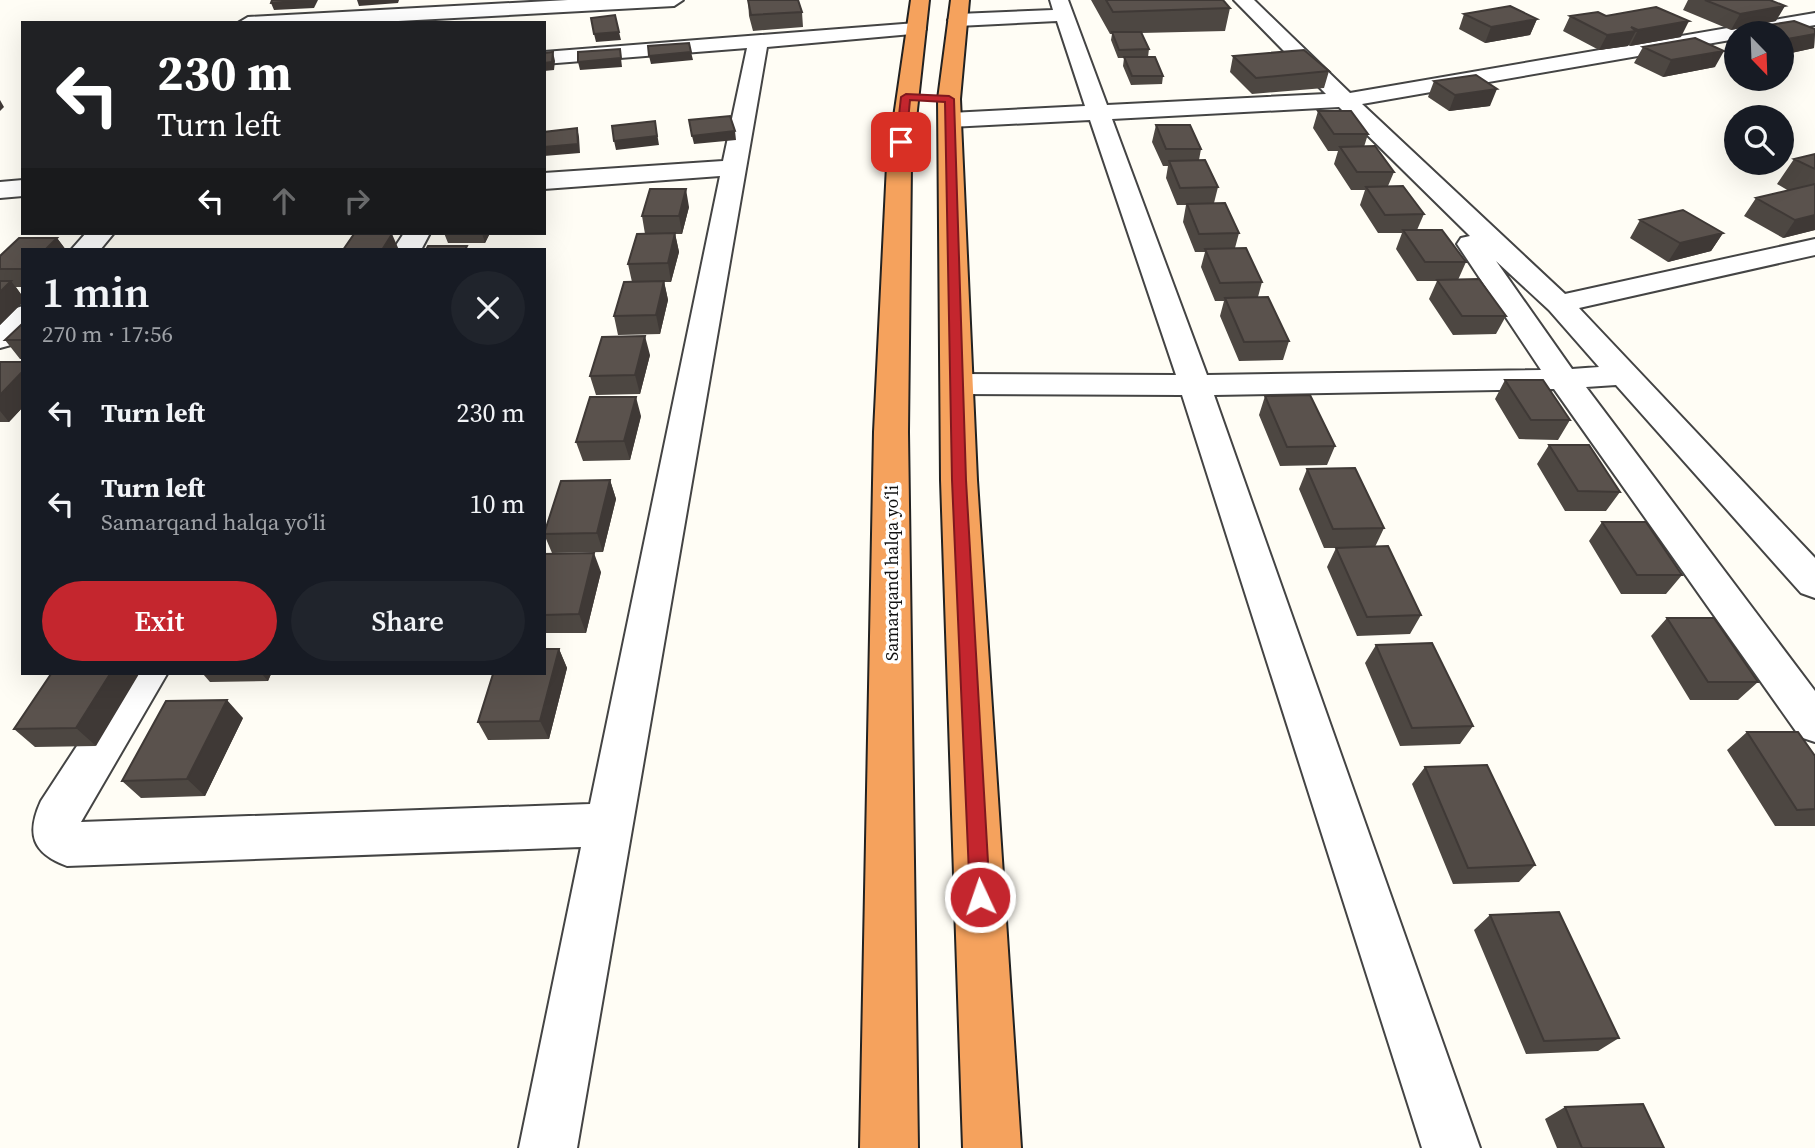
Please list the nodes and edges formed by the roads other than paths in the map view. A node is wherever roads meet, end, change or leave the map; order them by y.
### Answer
1 (674, 0) edge
2 (1243, 0) edge
3 (1062, 8) edge
4 (959, 10) edge
5 (918, 15) edge
6 (1815, 19) edge
7 (285, 21) edge
8 (758, 42) junction
9 (546, 58) edge
10 (906, 97) junction
11 (1346, 100) junction
12 (950, 109) junction
13 (1101, 110) junction
14 (734, 168) junction
15 (546, 181) edge
16 (1433, 187) junction
17 (21, 188) edge
18 (0, 190) edge
19 (99, 235) edge
20 (1815, 247) edge
21 (87, 248) edge
22 (1559, 304) junction
23 (21, 317) edge
24 (0, 339) edge
25 (1624, 375) junction
26 (1563, 379) junction
27 (957, 384) junction
28 (1195, 385) junction
29 (1815, 583) edge
30 (145, 675) edge
31 (1815, 724) edge
32 (609, 825) junction
33 (548, 1148) edge
34 (889, 1148) edge
35 (992, 1148) edge
36 (1451, 1148) edge

1 - 7 street
2 - 11 street
3 - 4 street
3 - 13 street
4 - 12 highway
5 - 8 street
5 - 10 highway, Samarqand halqa yoʻli
6 - 11 street
8 - 9 street
8 - 14 street
10 - 12 highway
10 - 34 highway, Samarqand halqa yoʻli
11 - 13 street
11 - 16 street
12 - 13 street
12 - 27 highway
13 - 28 street
14 - 15 street
14 - 32 street
16 - 22 street
16 - 26 street
17 - 18 street
19 - 21 street
20 - 22 street
22 - 25 street
23 - 24 street
25 - 26 street
25 - 29 street
26 - 28 street
26 - 31 street
27 - 28 street
27 - 35 highway
28 - 36 street
30 - 32 street
32 - 33 street

